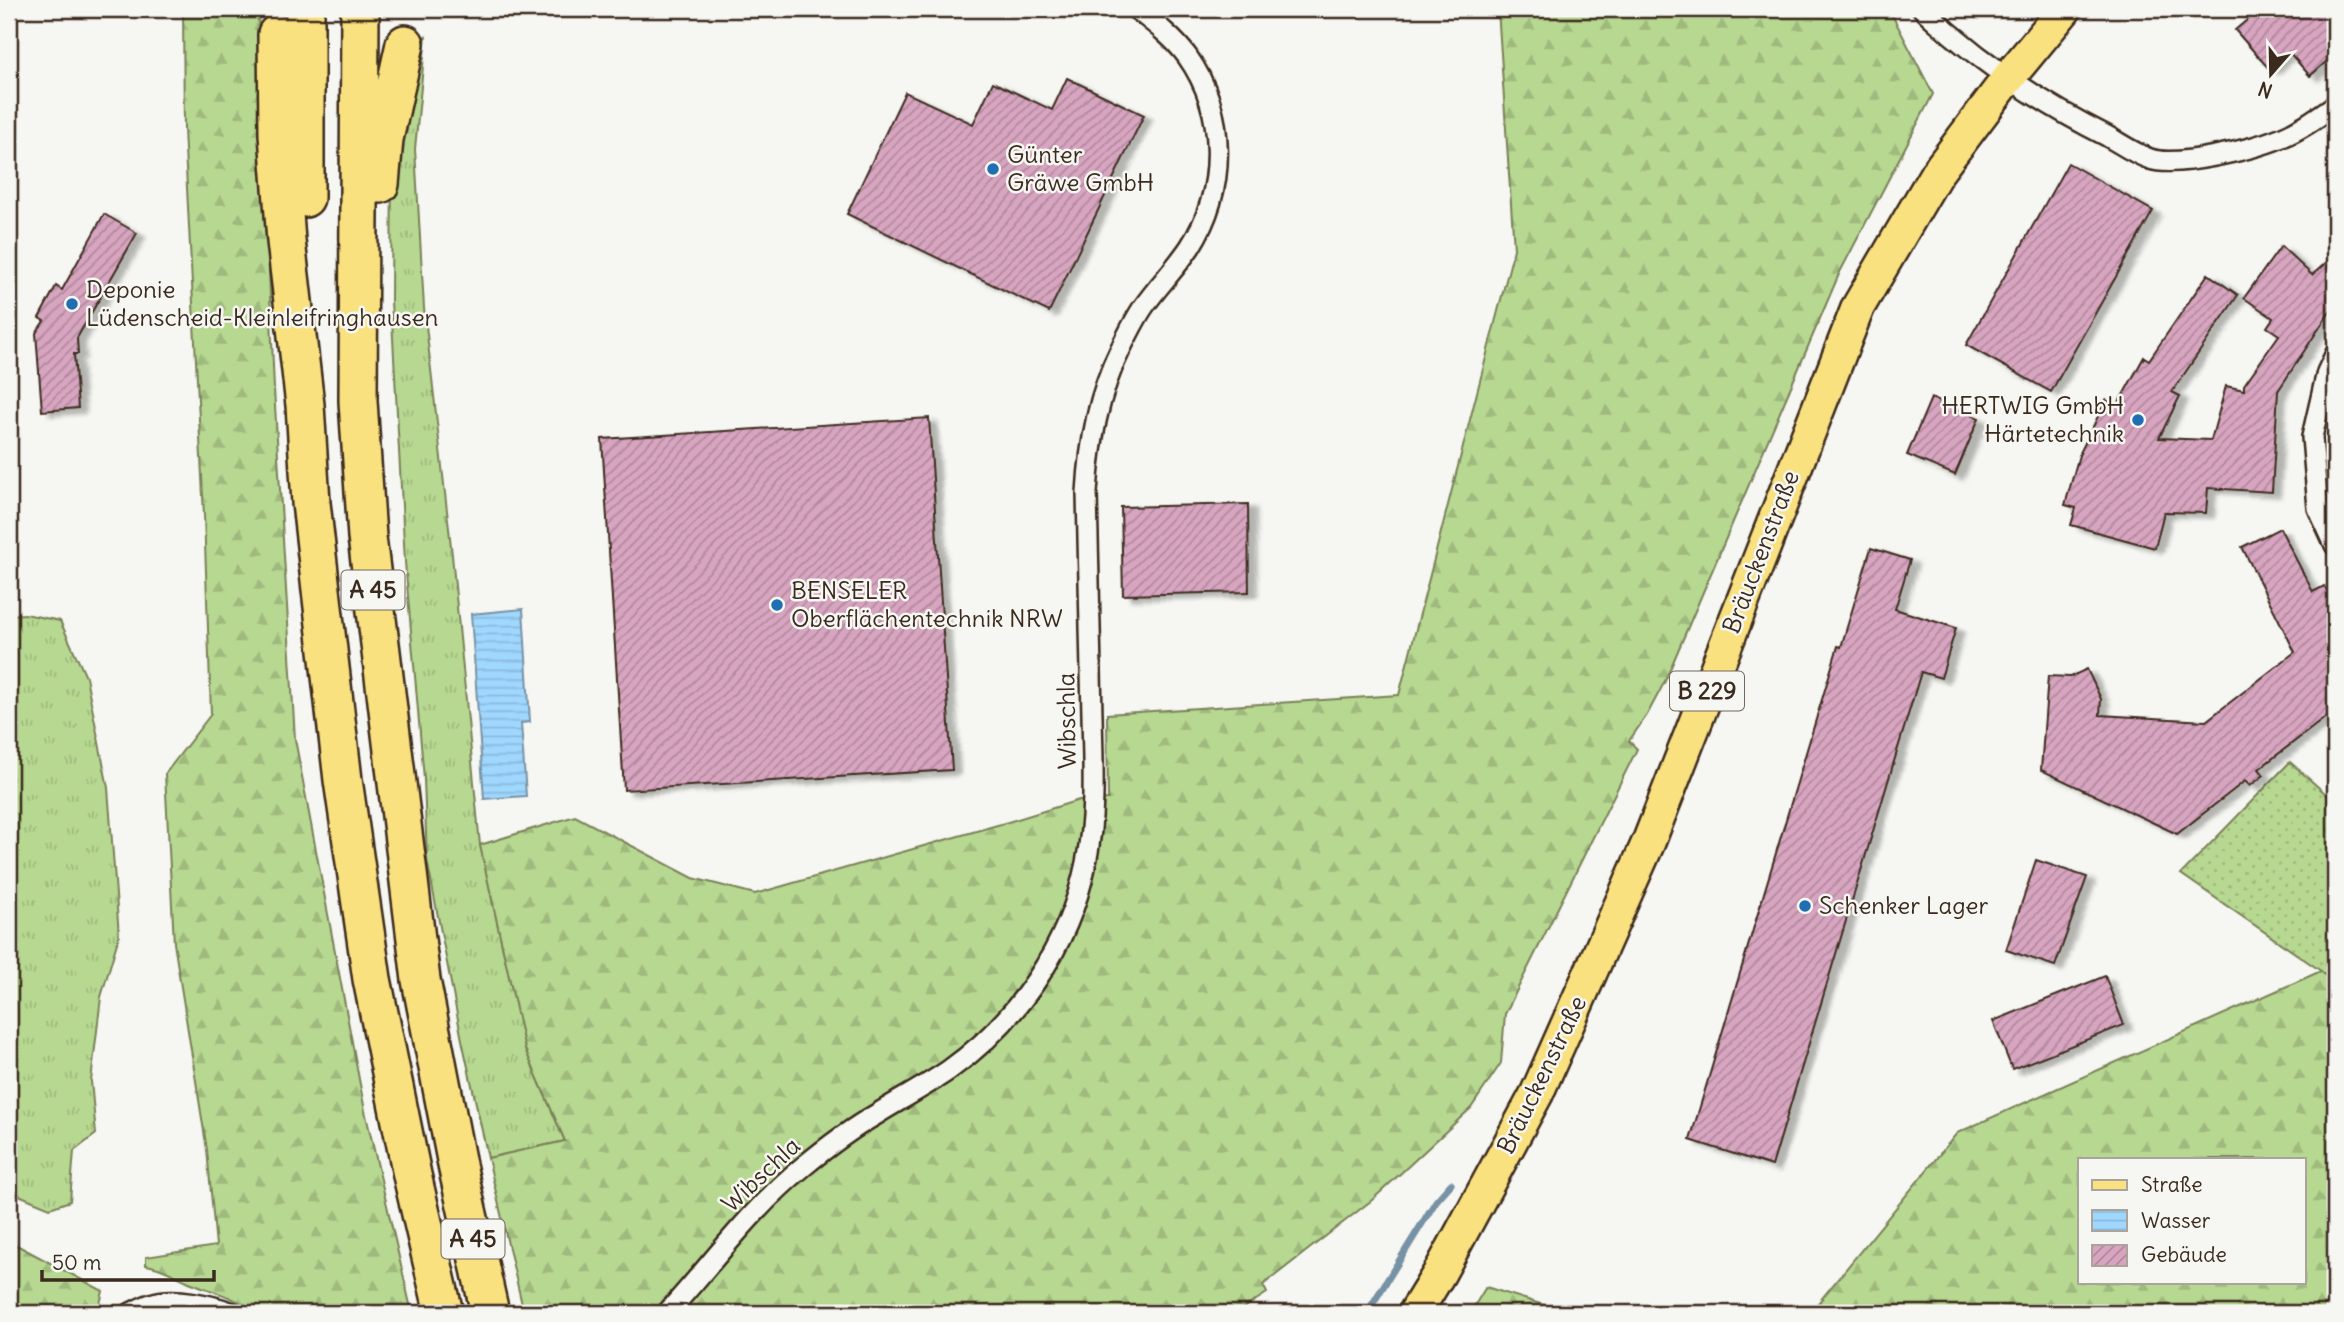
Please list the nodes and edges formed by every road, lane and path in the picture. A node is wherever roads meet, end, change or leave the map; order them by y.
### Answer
1 (305, 9) edge
2 (360, 9) edge
3 (1136, 9) edge
4 (1923, 9) edge
5 (2064, 9) edge
6 (277, 34) dead end
7 (405, 44) dead end
8 (2009, 77) junction
9 (2335, 105) edge
10 (2335, 355) edge
11 (358, 401) junction
12 (305, 405) junction
13 (2335, 545) edge
14 (131, 1313) edge
15 (233, 1313) edge
16 (444, 1313) edge
17 (490, 1313) edge
18 (667, 1313) edge
19 (1415, 1313) edge

1 - 12 highway, A 45
2 - 11 highway, A 45
3 - 18 street, Wibschla
4 - 8 street
5 - 8 main road, Bräuckenstraße / B 229
6 - 12 highway
7 - 11 highway
8 - 9 street
8 - 19 main road, Bräuckenstraße / B 229
10 - 13 street
11 - 17 highway, A 45
12 - 16 highway, A 45
14 - 15 street

